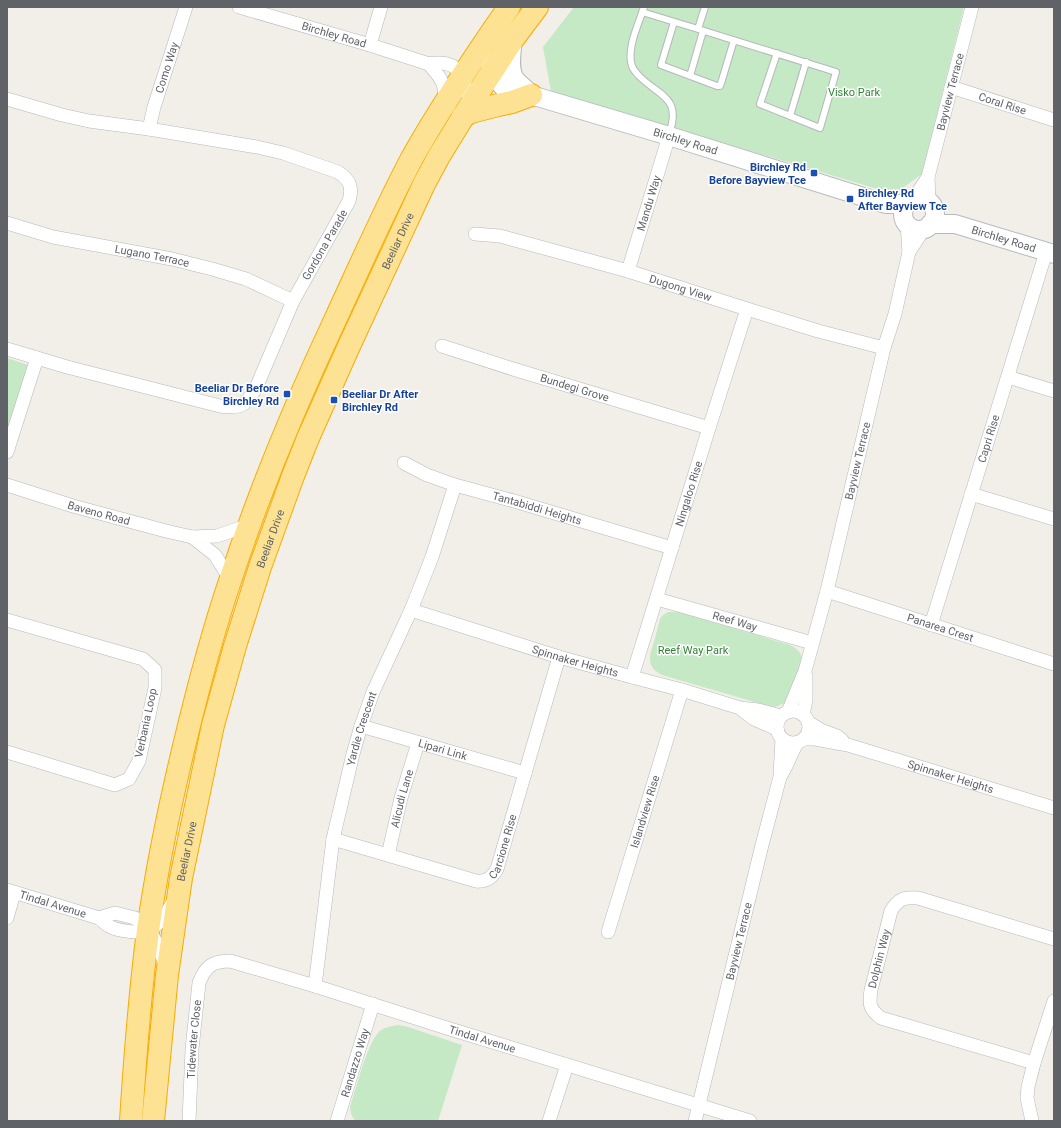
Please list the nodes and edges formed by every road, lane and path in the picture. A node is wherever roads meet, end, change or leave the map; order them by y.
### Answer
1 (186, 7) edge
2 (239, 7) edge
3 (381, 7) edge
4 (509, 7) edge
5 (537, 7) edge
6 (705, 7) edge
7 (972, 7) edge
8 (643, 10) edge
9 (674, 22) junction
10 (494, 28) junction
11 (701, 30) junction
12 (513, 39) junction
13 (734, 40) junction
14 (370, 45) junction
15 (777, 54) junction
16 (806, 62) junction
17 (429, 64) junction
18 (491, 73) junction
19 (690, 76) junction
20 (462, 77) junction
21 (951, 87) junction
22 (531, 94) junction
23 (7, 99) edge
24 (445, 102) junction
25 (467, 110) junction
26 (790, 116) junction
27 (1054, 120) edge
28 (149, 129) junction
29 (669, 136) junction
30 (439, 156) junction
31 (918, 213) junction
32 (7, 223) edge
33 (475, 234) dead end
34 (368, 250) junction
35 (1050, 253) edge
36 (628, 271) junction
37 (293, 301) junction
38 (747, 309) junction
39 (442, 346) dead end
40 (884, 348) junction
41 (7, 349) edge
42 (37, 358) junction
43 (1008, 377) junction
44 (1054, 391) edge
45 (709, 428) junction
46 (7, 452) edge
47 (404, 464) dead end
48 (7, 485) edge
49 (455, 486) junction
50 (971, 494) junction
51 (1054, 519) edge
52 (249, 525) junction
53 (192, 537) junction
54 (672, 548) junction
55 (230, 579) junction
56 (827, 591) junction
57 (657, 599) junction
58 (411, 610) junction
59 (7, 620) edge
60 (931, 625) junction
61 (812, 643) junction
62 (560, 657) junction
63 (1054, 664) edge
64 (805, 671) junction
65 (632, 678) junction
66 (682, 690) junction
67 (740, 708) junction
68 (784, 714) junction
69 (806, 718) junction
70 (361, 726) junction
71 (779, 734) junction
72 (801, 741) junction
73 (418, 742) junction
74 (848, 745) junction
75 (7, 752) edge
76 (525, 773) junction
77 (780, 778) junction
78 (1054, 808) edge
79 (333, 839) junction
80 (388, 855) junction
81 (11, 892) edge
82 (179, 894) junction
83 (7, 918) edge
84 (148, 930) junction
85 (608, 932) dead end
86 (1054, 939) edge
87 (214, 963) joint
88 (167, 975) junction
89 (315, 986) junction
90 (1054, 1001) edge
91 (373, 1004) junction
92 (1034, 1063) junction
93 (567, 1065) junction
94 (699, 1106) junction
95 (131, 1121) edge
96 (153, 1121) edge
97 (189, 1121) edge
98 (337, 1121) edge
99 (549, 1121) edge
100 (695, 1121) edge
101 (750, 1121) edge
102 (1032, 1121) edge

1 - 28 street, Como Way
2 - 14 street, Birchley Road
3 - 14 street
4 - 10 highway
5 - 12 highway, Beeliar Drive
6 - 11 lane
7 - 21 street, Bayview Terrace
8 - 9 lane
8 - 29 lane
9 - 11 lane
9 - 19 lane
10 - 18 street
10 - 20 highway
11 - 13 lane
11 - 19 lane
12 - 18 highway, Beeliar Drive
12 - 22 street, Birchley Road
13 - 15 lane
13 - 19 lane
14 - 17 street, Birchley Road
15 - 16 lane
15 - 26 lane
16 - 26 lane
16 - 26 lane
17 - 20 street, Birchley Road
17 - 24 street
18 - 22 street, Birchley Road
18 - 25 highway, Beeliar Drive
20 - 24 highway
20 - 25 street, Birchley Road
21 - 27 street, Coral Rise
21 - 31 street, Bayview Terrace
22 - 25 highway
22 - 29 street, Birchley Road
23 - 28 street, Gordona Parade
24 - 34 highway
25 - 30 highway, Beeliar Drive
28 - 37 street, Gordona Parade
29 - 31 street, Birchley Road
29 - 36 street, Mandu Way
30 - 34 highway
30 - 82 highway, Beeliar Drive
31 - 35 street, Birchley Road
31 - 40 street, Bayview Terrace
32 - 37 street, Lugano Terrace
33 - 36 street, Dugong View
34 - 52 highway
35 - 43 street, Capri Rise
36 - 38 street, Dugong View
37 - 42 street, Gordona Parade
38 - 40 street, Dugong View
38 - 45 street, Ningaloo Rise
39 - 45 street, Bundegi Grove
40 - 56 street, Bayview Terrace
41 - 42 street, Gordona Parade
42 - 46 street
43 - 44 street
43 - 50 street, Capri Rise
45 - 54 street, Ningaloo Rise
47 - 49 street, Tantabiddi Heights
48 - 53 street, Baveno Road
49 - 54 street, Tantabiddi Heights
49 - 58 street, Yardie Crescent
50 - 51 street
50 - 60 street, Capri Rise
52 - 53 street, Baveno Road
52 - 55 highway
53 - 55 street, Baveno Road
54 - 57 street, Ningaloo Rise
55 - 84 highway
56 - 60 street, Panarea Crest
56 - 61 street, Bayview Terrace
57 - 61 street, Reef Way
57 - 65 street, Ningaloo Rise
58 - 62 street, Spinnaker Heights
58 - 70 street, Yardie Crescent
59 - 75 street, Verbania Loop
60 - 63 street, Panarea Crest
61 - 64 street, Bayview Terrace
62 - 65 street, Spinnaker Heights
62 - 76 street, Carcione Rise
64 - 68 street, Bayview Terrace
64 - 69 street, Bayview Terrace
65 - 66 street, Spinnaker Heights
66 - 67 street, Spinnaker Heights
66 - 85 street, Islandview Rise
67 - 68 street, Spinnaker Heights
67 - 71 street, Spinnaker Heights
68 - 69 street
68 - 71 street
69 - 72 street
69 - 74 street, Spinnaker Heights
70 - 73 street, Lipari Link
70 - 79 street, Yardie Crescent
71 - 72 street
71 - 77 street, Bayview Terrace
72 - 74 street, Spinnaker Heights
72 - 77 street, Bayview Terrace
73 - 76 street, Lipari Link
73 - 80 street, Alicudi Lane
74 - 78 street, Spinnaker Heights
76 - 80 street, Carcione Rise
77 - 94 street, Bayview Terrace
79 - 80 street, Carcione Rise
79 - 89 street, Yardie Crescent
81 - 83 street
81 - 84 street, Tindal Avenue
82 - 84 street
82 - 88 highway, Beeliar Drive
84 - 88 street
84 - 95 highway
86 - 92 street, Dolphin Way
87 - 89 street, Tindal Avenue
87 - 97 street, Tidewater Close
88 - 96 highway, Beeliar Drive
89 - 91 street, Tindal Avenue
90 - 92 street
91 - 93 street, Tindal Avenue
91 - 98 street, Randazzo Way
92 - 102 street
93 - 94 street, Tindal Avenue
93 - 99 street
94 - 100 street, Bayview Terrace
94 - 101 street, Tindal Avenue

